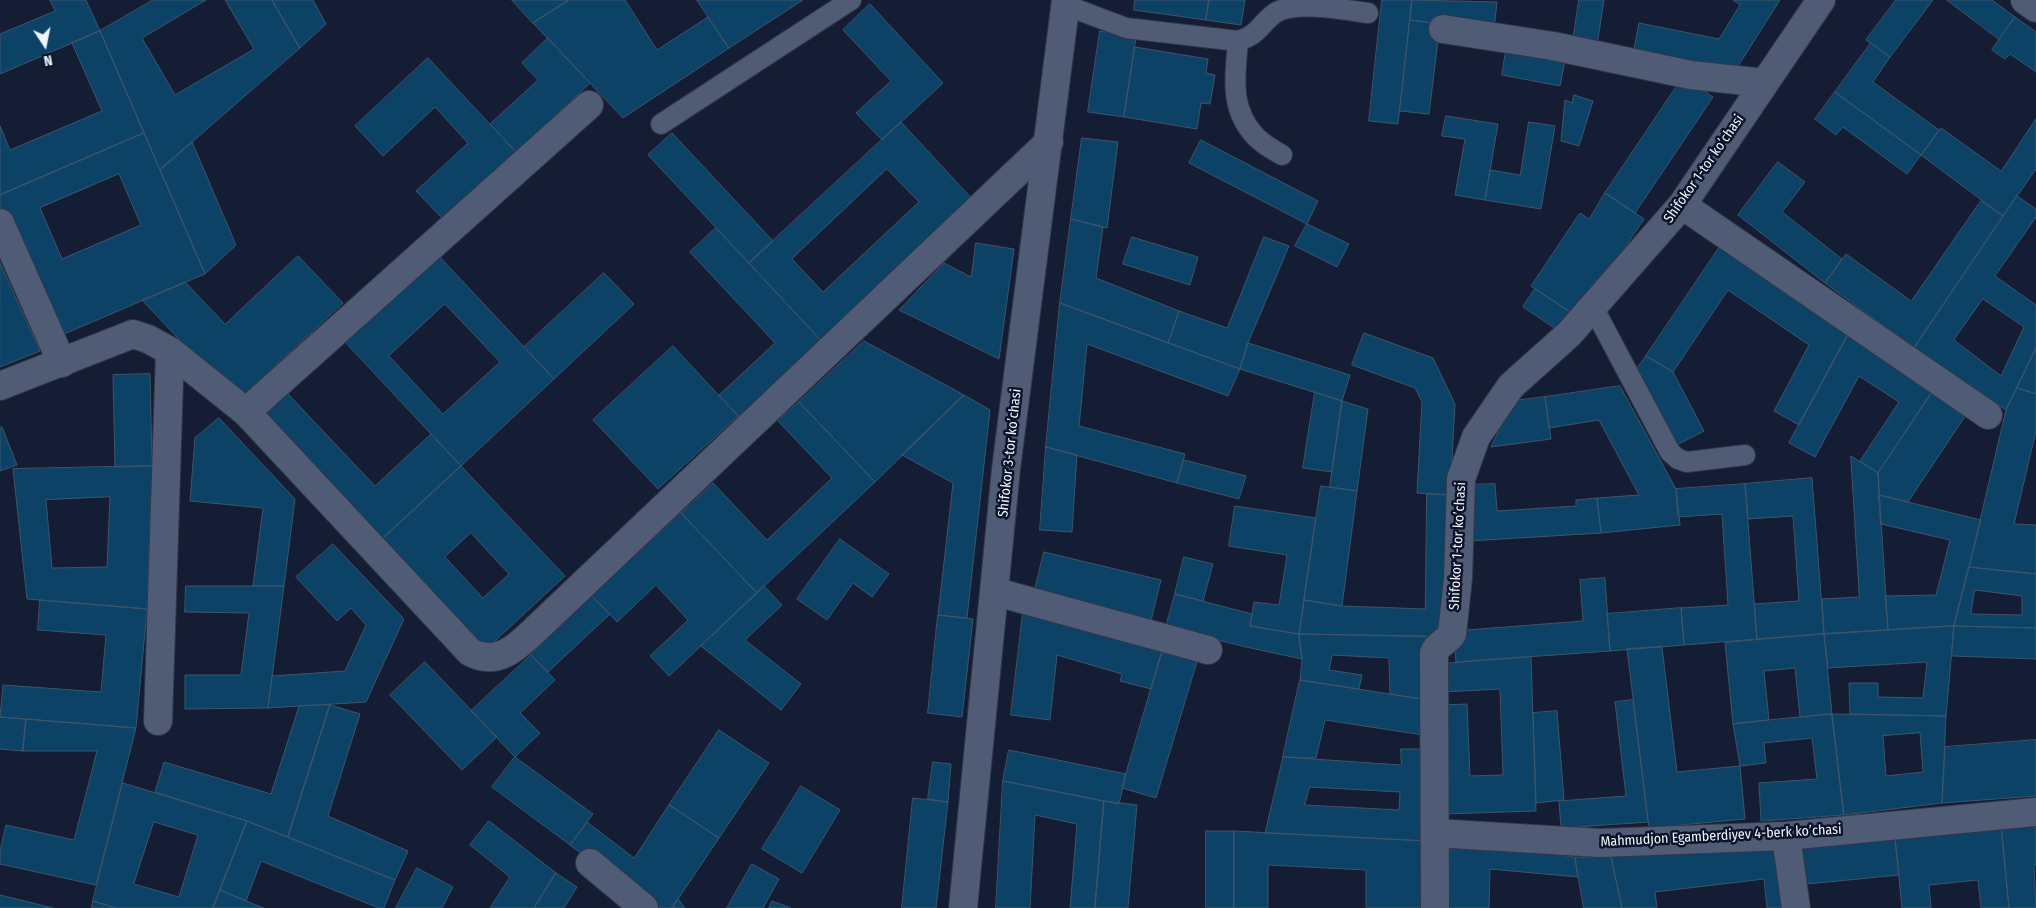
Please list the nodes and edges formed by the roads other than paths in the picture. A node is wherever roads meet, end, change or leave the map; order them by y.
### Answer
1 (851, 0) edge
2 (1821, 0) edge
3 (2026, 0) edge
4 (1066, 3) edge
5 (2036, 8) edge
6 (1368, 13) dead end
7 (1443, 28) dead end
8 (1238, 41) junction
9 (1764, 83) junction
10 (589, 104) dead end
11 (661, 124) dead end
12 (1049, 142) junction
13 (1282, 156) dead end
14 (1682, 205) junction
15 (0, 223) edge
16 (1593, 306) junction
17 (170, 351) junction
18 (62, 363) junction
19 (0, 386) edge
20 (246, 412) junction
21 (1988, 414) dead end
22 (1745, 454) dead end
23 (996, 592) junction
24 (1208, 650) dead end
25 (158, 721) dead end
26 (2036, 812) edge
27 (1435, 833) junction
28 (1786, 836) junction
29 (590, 863) dead end
30 (644, 908) edge
31 (963, 908) edge
32 (1435, 908) edge
33 (1796, 908) edge

1 - 11 lane
2 - 9 street, Shifokor 1-tor koʼchasi
3 - 5 street
4 - 8 lane
4 - 12 street, Shifokor 3-tor koʼchasi
6 - 8 lane
7 - 9 street
8 - 13 lane
9 - 14 street, Shifokor 1-tor koʼchasi
10 - 20 street
12 - 20 street
12 - 23 street, Shifokor 3-tor koʼchasi
14 - 16 street, Shifokor 1-tor koʼchasi
14 - 21 street
15 - 18 street
16 - 22 lane
16 - 27 street, Shifokor 1-tor koʼchasi
17 - 18 street
17 - 20 street
17 - 25 street
18 - 19 street
23 - 24 street
23 - 31 street, Shifokor 3-tor koʼchasi
26 - 28 street, Mahmudjon Egamberdiyev 4-berk koʼchasi
27 - 28 street, Mahmudjon Egamberdiyev 4-berk koʼchasi
27 - 32 street, Shifokor 1-tor koʼchasi
28 - 33 street
29 - 30 street

